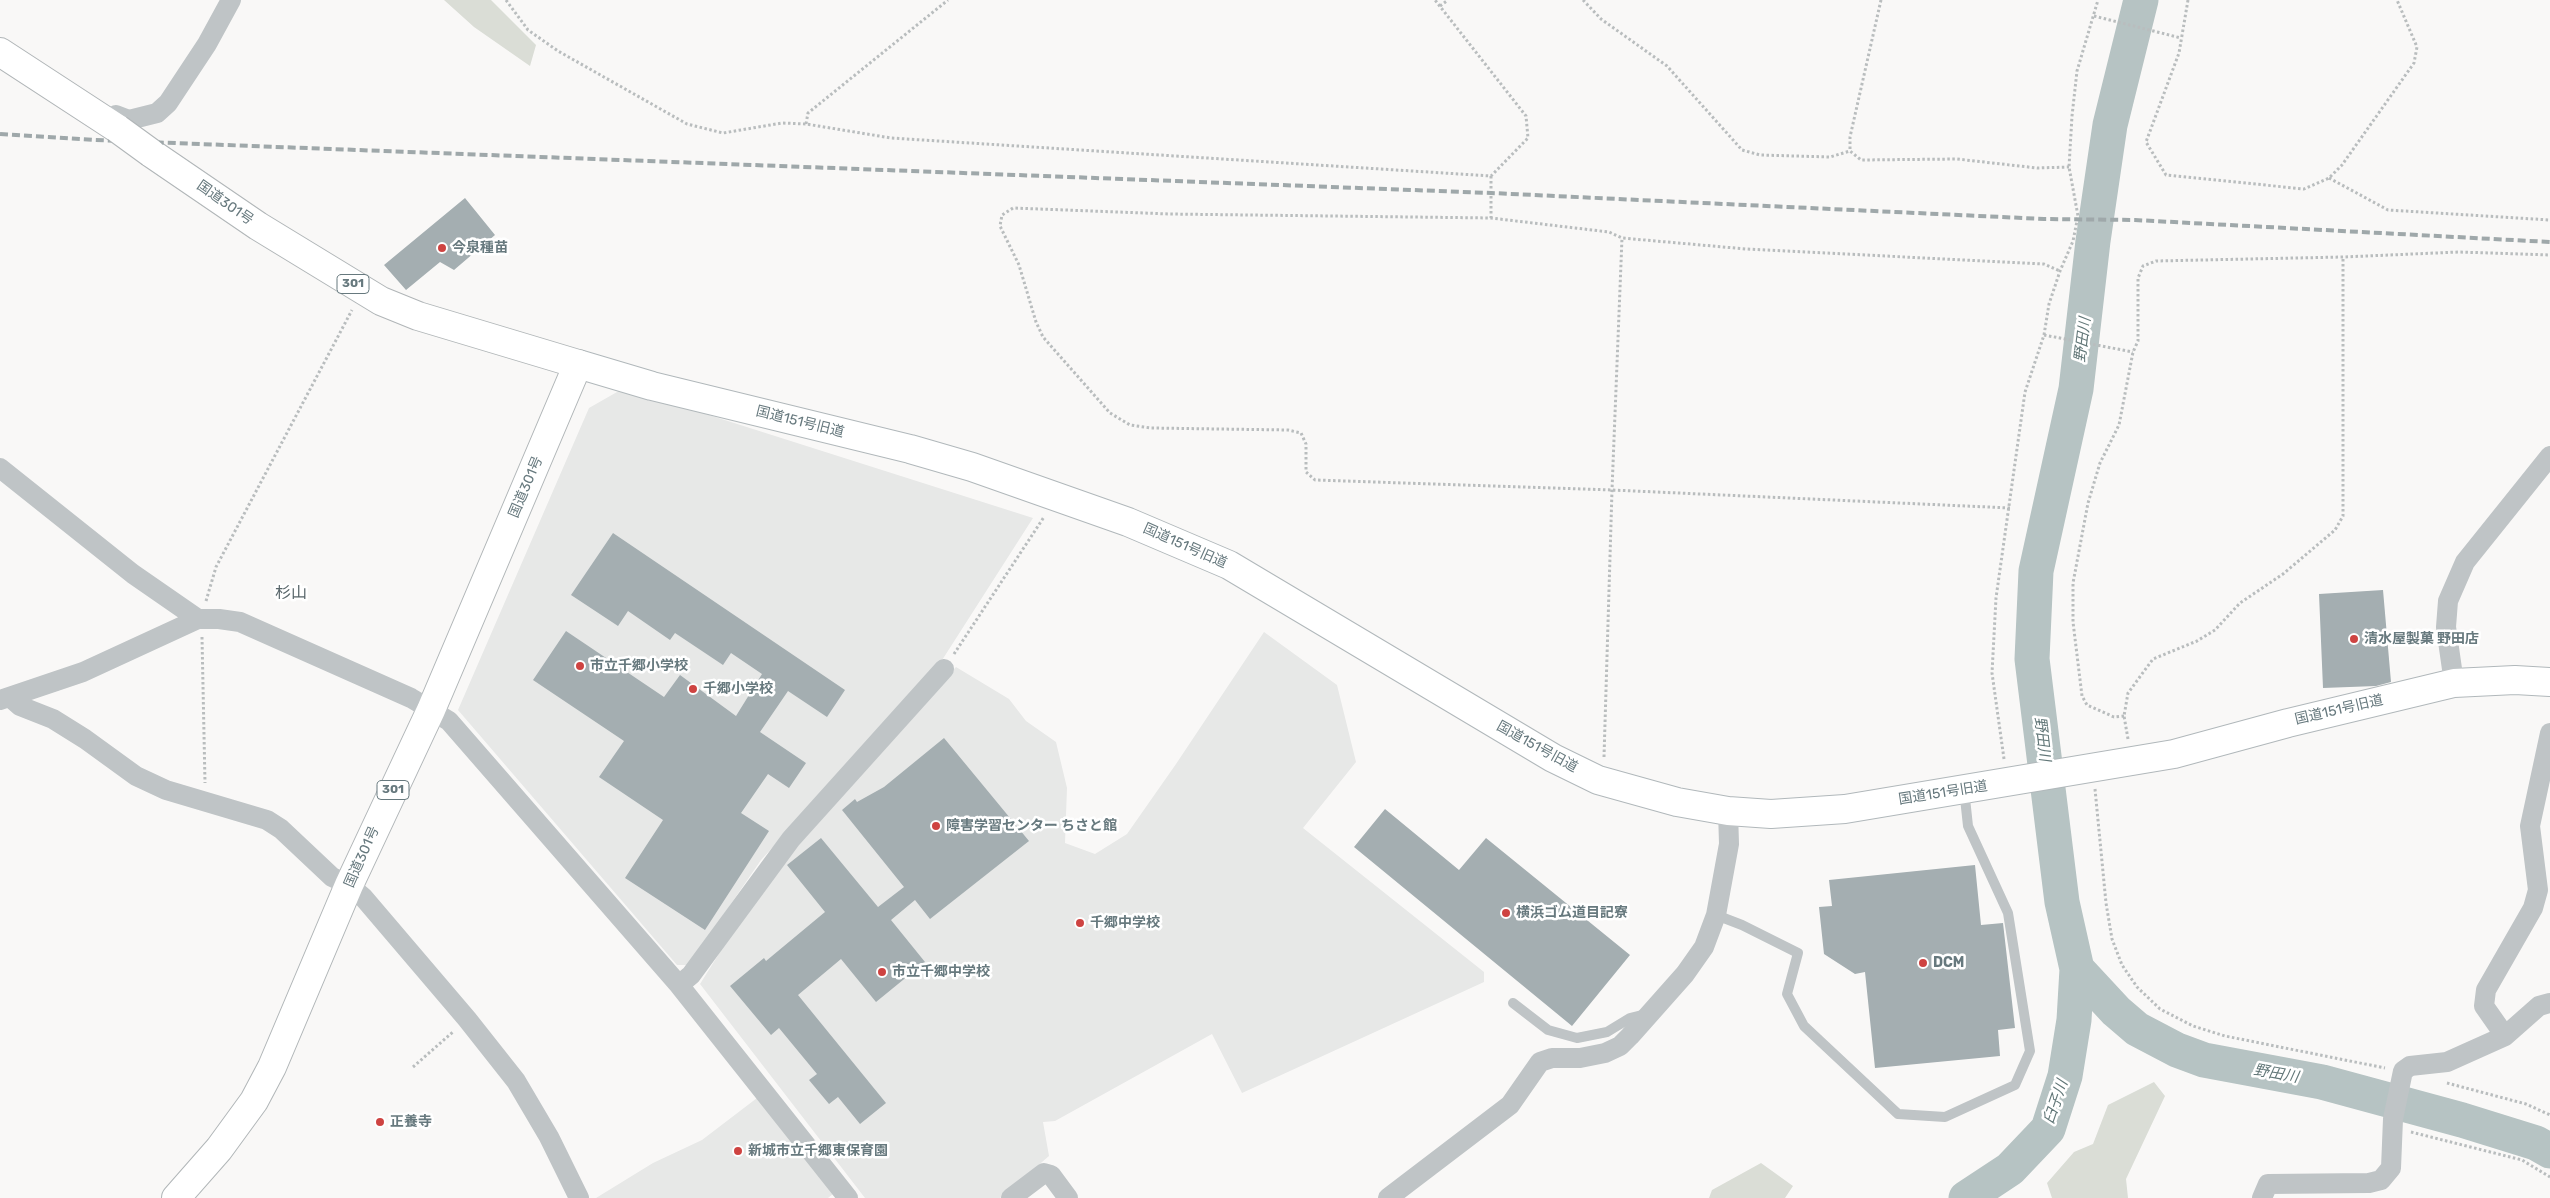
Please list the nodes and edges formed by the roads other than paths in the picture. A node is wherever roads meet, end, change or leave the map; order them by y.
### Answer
1 (231, 0) edge
2 (0, 52) edge
3 (112, 126) junction
4 (578, 364) junction
5 (2550, 456) edge
6 (0, 468) edge
7 (198, 619) junction
8 (944, 669) road end
9 (2550, 682) edge
10 (2454, 683) junction
11 (6, 699) edge
12 (432, 710) junction
13 (2550, 733) edge
14 (1964, 789) junction
15 (1728, 811) junction
16 (349, 885) junction
17 (1716, 915) junction
18 (679, 985) junction
19 (2550, 1002) edge
20 (1512, 1004) dead end
21 (1650, 1013) junction
22 (2505, 1036) junction
23 (176, 1198) edge
24 (579, 1198) edge
25 (847, 1198) edge
26 (1010, 1198) edge
27 (1068, 1198) edge
28 (1388, 1198) edge
29 (2262, 1198) edge

1 - 3 street
2 - 3 main road, 国道301号 / 301
3 - 4 main road, 国道301号 / 301, bridge
4 - 12 main road, 国道301号 / 301
4 - 15 main road, 国道151号旧道
5 - 10 street
6 - 7 street
7 - 11 street
7 - 12 street
8 - 18 street
9 - 10 main road, 国道151号旧道
10 - 14 main road, 国道151号旧道
11 - 16 street
12 - 16 main road, 国道301号 / 301
12 - 18 street
13 - 22 street
14 - 15 main road, 国道151号旧道
14 - 17 lane
15 - 17 street
16 - 23 main road, 国道301号 / 301
16 - 24 street
17 - 21 street
18 - 25 street
19 - 22 street
20 - 21 lane
21 - 28 street
22 - 29 street
26 - 27 street

